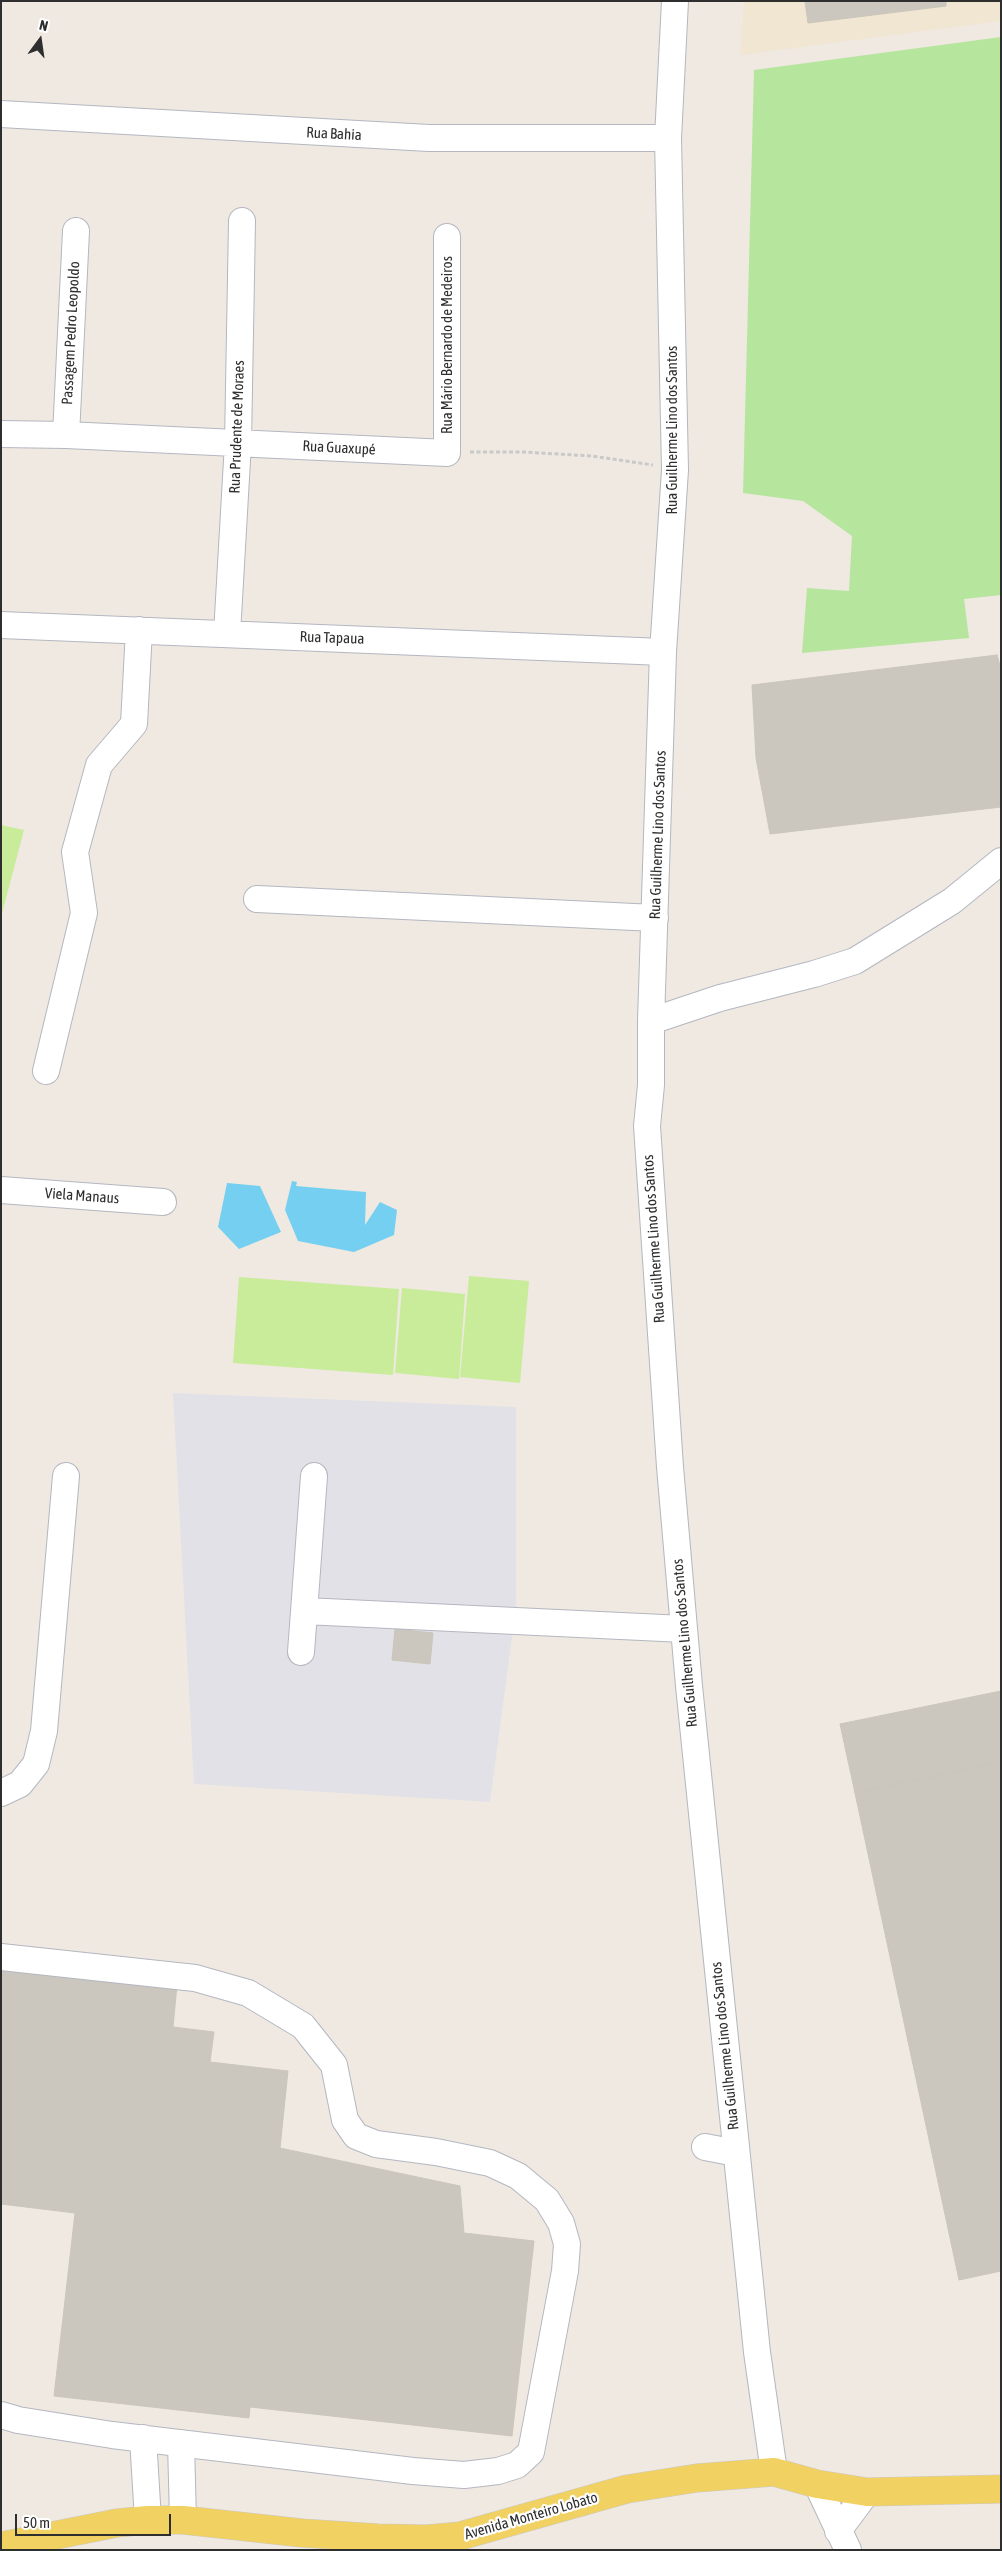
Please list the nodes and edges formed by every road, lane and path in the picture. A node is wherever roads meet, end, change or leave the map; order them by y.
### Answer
1 (675, 1) edge
2 (1, 114) edge
3 (668, 138) junction
4 (242, 221) dead end
5 (76, 231) dead end
6 (447, 237) dead end
7 (1, 434) edge
8 (66, 435) junction
9 (238, 443) junction
10 (447, 452) junction
11 (675, 470) junction
12 (1, 625) edge
13 (139, 630) junction
14 (227, 634) junction
15 (663, 652) junction
16 (1001, 861) edge
17 (257, 899) dead end
18 (655, 918) junction
19 (651, 1021) junction
20 (46, 1071) dead end
21 (1, 1190) edge
22 (163, 1202) dead end
23 (66, 1476) dead end
24 (314, 1476) dead end
25 (305, 1611) junction
26 (684, 1629) junction
27 (301, 1652) dead end
28 (1, 1793) edge
29 (1, 1957) edge
30 (705, 2147) dead end
31 (736, 2153) junction
32 (1, 2415) edge
33 (144, 2438) junction
34 (181, 2443) junction
35 (774, 2472) junction
36 (817, 2484) junction
37 (1001, 2489) edge
38 (867, 2492) junction
39 (148, 2520) junction
40 (183, 2520) junction
41 (843, 2540) edge
42 (302, 2542) edge
43 (1, 2546) edge

1 - 3 street, Rua Guilherme Lino dos Santos
2 - 3 street, Rua Bahia
3 - 11 street, Rua Guilherme Lino dos Santos
4 - 9 street, Rua Prudente de Moraes
5 - 8 street, Passagem Pedro Leopoldo
6 - 10 street, Rua Mário Bernardo de Medeiros
7 - 8 street, Rua Guaxupé
8 - 9 street, Rua Guaxupé
9 - 10 street, Rua Guaxupé
9 - 14 street, Rua Prudente de Moraes
10 - 11 path
11 - 15 street, Rua Guilherme Lino dos Santos
12 - 13 street, Rua Tapaua
13 - 14 street, Rua Tapaua
13 - 20 street
14 - 15 street, Rua Tapaua
15 - 18 street, Rua Guilherme Lino dos Santos
16 - 19 street
17 - 18 street
18 - 19 street, Rua Guilherme Lino dos Santos
19 - 26 street, Rua Guilherme Lino dos Santos
21 - 22 street, Viela Manaus
23 - 28 street
24 - 25 street
25 - 26 street
25 - 27 street
26 - 31 street, Rua Guilherme Lino dos Santos
29 - 34 street
30 - 31 street
31 - 35 street, Rua Guilherme Lino dos Santos
32 - 33 street
33 - 34 street
33 - 39 street
34 - 40 street
35 - 36 main road, Avenida Monteiro Lobato
35 - 42 main road, Avenida Monteiro Lobato
36 - 38 main road, Avenida Monteiro Lobato
36 - 41 street
37 - 38 main road, Avenida Monteiro Lobato
38 - 41 street
39 - 40 main road, Avenida Monteiro Lobato
39 - 43 main road, Avenida Monteiro Lobato
40 - 42 main road, Avenida Monteiro Lobato

